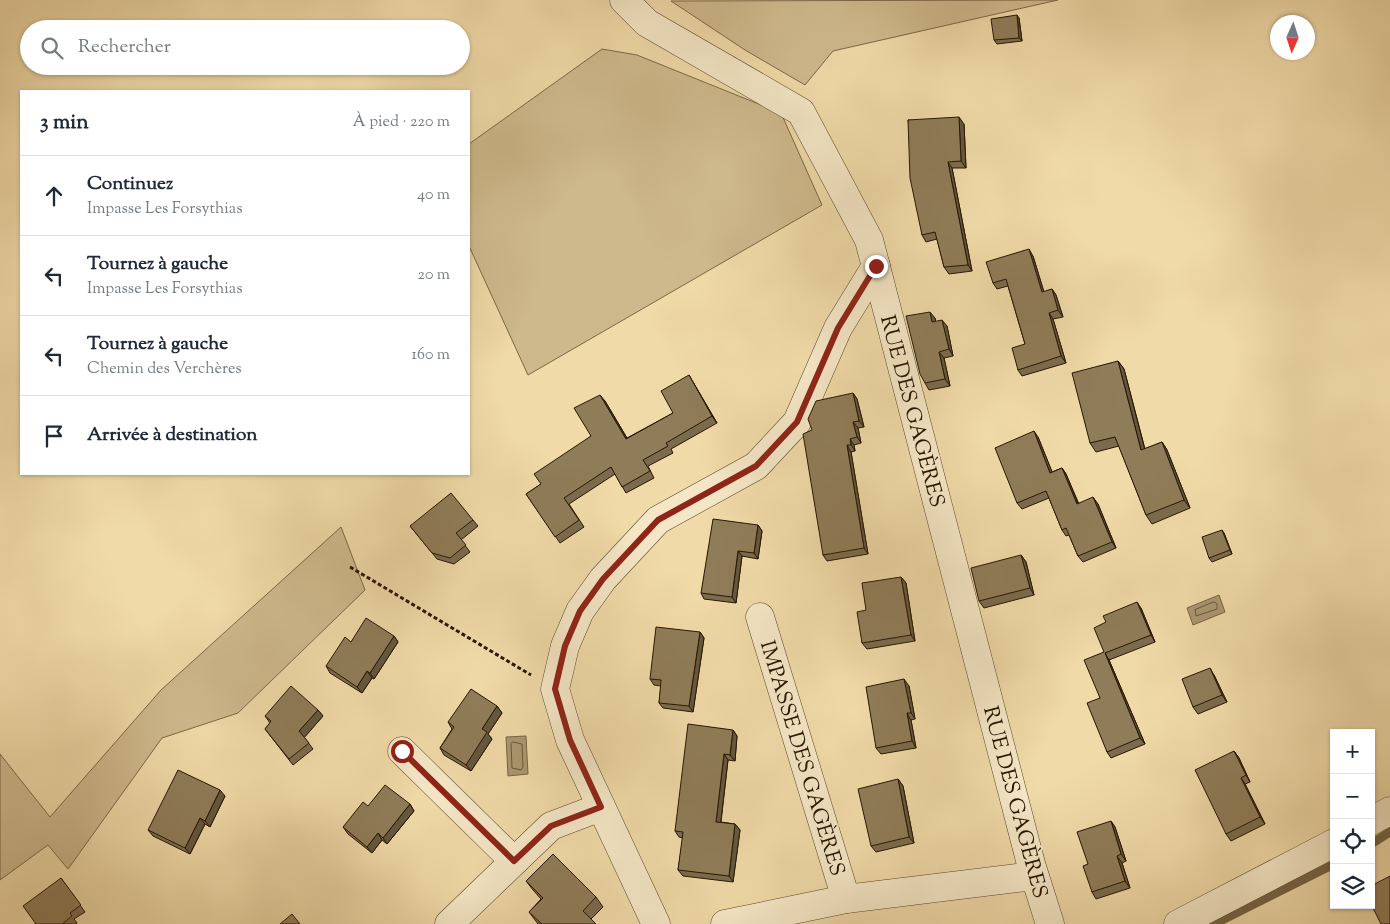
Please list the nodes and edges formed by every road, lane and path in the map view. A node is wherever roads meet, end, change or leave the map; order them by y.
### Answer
1 (624, 0) edge
2 (876, 266) junction
3 (350, 568) dead end
4 (760, 617) dead end
5 (555, 689) junction
6 (402, 751) dead end
7 (601, 807) junction
8 (1390, 811) edge
9 (1375, 819) edge
10 (1330, 845) edge
11 (514, 861) junction
12 (1034, 876) junction
13 (846, 899) junction
14 (448, 924) edge
15 (656, 924) edge
16 (725, 924) edge
17 (1050, 924) edge
18 (1178, 924) edge

1 - 2 street, RUE DES GAGÈRES
2 - 5 street
2 - 12 street, RUE DES GAGÈRES
3 - 5 path
4 - 13 street, IMPASSE DES GAGÈRES
5 - 7 street
6 - 11 street
7 - 11 street
7 - 15 street
8 - 9 street
10 - 18 street
11 - 14 street
12 - 13 street, IMPASSE DES GAGÈRES
12 - 17 street, RUE DES GAGÈRES
13 - 16 street, IMPASSE DES GAGÈRES

